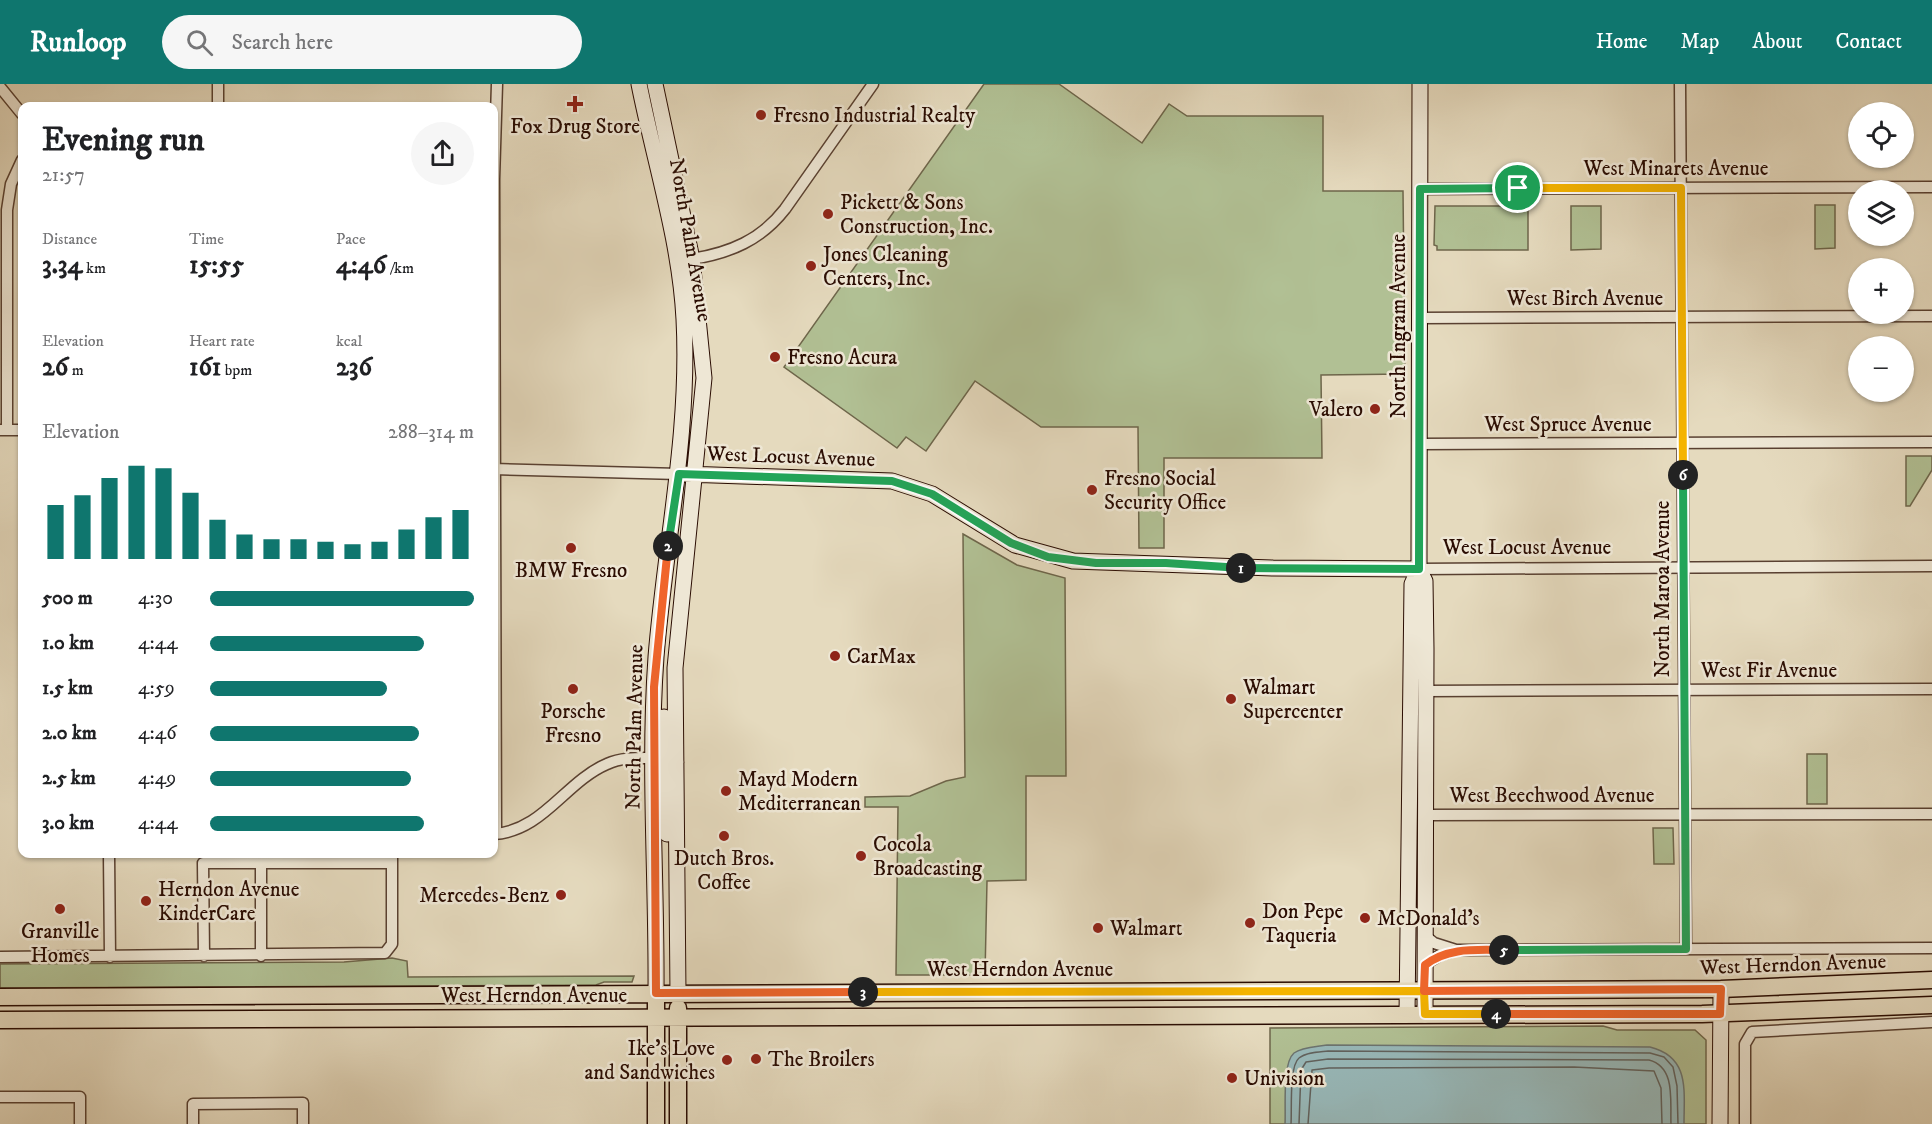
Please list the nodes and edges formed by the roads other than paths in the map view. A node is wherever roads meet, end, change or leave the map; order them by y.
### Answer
1 (218, 84) edge
2 (497, 84) edge
3 (639, 84) edge
4 (655, 84) edge
5 (873, 84) edge
6 (1420, 84) edge
7 (1680, 84) edge
8 (0, 87) edge
9 (218, 102) edge
10 (496, 102) edge
11 (18, 109) edge
12 (652, 146) junction
13 (18, 168) edge
14 (1932, 187) edge
15 (1681, 188) junction
16 (1420, 189) junction
17 (692, 259) junction
18 (1932, 316) edge
19 (1682, 317) junction
20 (1419, 318) junction
21 (4, 430) edge
22 (1932, 442) edge
23 (1683, 443) junction
24 (1419, 444) junction
25 (498, 469) edge
26 (679, 474) junction
27 (694, 474) junction
28 (1932, 566) edge
29 (1683, 567) junction
30 (1419, 569) junction
31 (656, 656) junction
32 (1932, 689) edge
33 (1684, 690) junction
34 (1426, 691) junction
35 (654, 758) junction
36 (676, 762) junction
37 (1409, 787) junction
38 (1685, 814) junction
39 (1932, 814) edge
40 (1425, 815) junction
41 (498, 833) edge
42 (109, 858) edge
43 (261, 858) edge
44 (392, 858) edge
45 (678, 864) junction
46 (1424, 869) junction
47 (1424, 935) junction
48 (1932, 948) edge
49 (1686, 949) junction
50 (1456, 950) junction
51 (204, 956) junction
52 (261, 956) junction
53 (0, 957) edge
54 (110, 957) junction
55 (1425, 965) junction
56 (1932, 981) edge
57 (1721, 989) junction
58 (1407, 990) junction
59 (1424, 991) junction
60 (656, 993) junction
61 (678, 993) junction
62 (0, 997) edge
63 (1932, 1005) edge
64 (1425, 1014) junction
65 (1720, 1014) junction
66 (1407, 1015) junction
67 (655, 1017) junction
68 (678, 1017) junction
69 (0, 1020) edge
70 (1932, 1022) edge
71 (0, 1097) edge
72 (80, 1124) edge
73 (193, 1124) edge
74 (303, 1124) edge
75 (656, 1124) edge
76 (678, 1124) edge
77 (1720, 1124) edge
78 (1745, 1124) edge

1 - 9 street
2 - 10 street
3 - 12 main road, North Palm Avenue
4 - 17 main road, North Palm Avenue
5 - 17 street
6 - 16 main road, North Ingram Avenue
7 - 15 street, North Maroa Avenue
8 - 11 street
12 - 17 main road
12 - 26 main road, North Palm Avenue
13 - 21 street
14 - 15 street, West Minarets Avenue
15 - 16 street, West Minarets Avenue
15 - 19 street, North Maroa Avenue
16 - 20 main road, North Ingram Avenue
17 - 27 main road, North Palm Avenue
18 - 19 street, West Birch Avenue
19 - 20 street, West Birch Avenue
19 - 23 street, North Maroa Avenue
20 - 24 main road, North Ingram Avenue
22 - 23 street, West Spruce Avenue
23 - 24 street, West Spruce Avenue
23 - 29 street, North Maroa Avenue
24 - 30 main road, North Ingram Avenue
25 - 26 street, West Locust Avenue
26 - 27 main road, West Locust Avenue
26 - 31 main road, North Palm Avenue
27 - 30 main road, West Locust Avenue
27 - 36 main road, North Palm Avenue
28 - 29 street, West Locust Avenue
29 - 30 street, West Locust Avenue
29 - 33 street, North Maroa Avenue
30 - 34 main road, North Ingram Avenue
30 - 37 main road, North Ingram Avenue
31 - 35 main road, North Palm Avenue
31 - 36 main road
32 - 33 street, West Fir Avenue
33 - 34 street, West Fir Avenue
33 - 38 street, North Maroa Avenue
34 - 40 main road, North Ingram Avenue
35 - 41 street
35 - 45 main road
35 - 60 main road, North Palm Avenue
36 - 45 main road, North Palm Avenue
37 - 46 main road
37 - 58 main road, North Ingram Avenue
38 - 39 street, West Beechwood Avenue
38 - 40 street, West Beechwood Avenue
38 - 49 street, North Maroa Avenue
40 - 46 main road, North Ingram Avenue
42 - 54 street
43 - 44 street
43 - 51 street
43 - 52 street
44 - 52 street
45 - 61 main road, North Palm Avenue
46 - 47 main road, North Ingram Avenue
47 - 50 street, West Herndon Avenue
47 - 55 main road, North Ingram Avenue
48 - 49 street, West Herndon Avenue
49 - 50 street, West Herndon Avenue
50 - 55 street, West Herndon Avenue
51 - 52 street
51 - 54 street
53 - 54 street
55 - 59 main road, North Ingram Avenue
56 - 57 main road, West Herndon Avenue
57 - 59 main road, West Herndon Avenue
57 - 65 main road
58 - 59 main road, West Herndon Avenue
58 - 61 main road, West Herndon Avenue
58 - 66 main road, North Ingram Avenue
59 - 64 main road, North Ingram Avenue
60 - 61 main road, West Herndon Avenue
60 - 62 main road, West Herndon Avenue
60 - 67 main road, North Palm Avenue
61 - 68 main road, North Palm Avenue
63 - 65 main road, West Herndon Avenue
64 - 65 main road, West Herndon Avenue
64 - 66 main road, West Herndon Avenue
65 - 77 main road
66 - 68 main road, West Herndon Avenue
67 - 68 main road, West Herndon Avenue
67 - 69 main road, West Herndon Avenue
67 - 75 main road, North Palm Avenue
68 - 76 main road, North Palm Avenue
70 - 78 street
71 - 72 street
73 - 74 street

